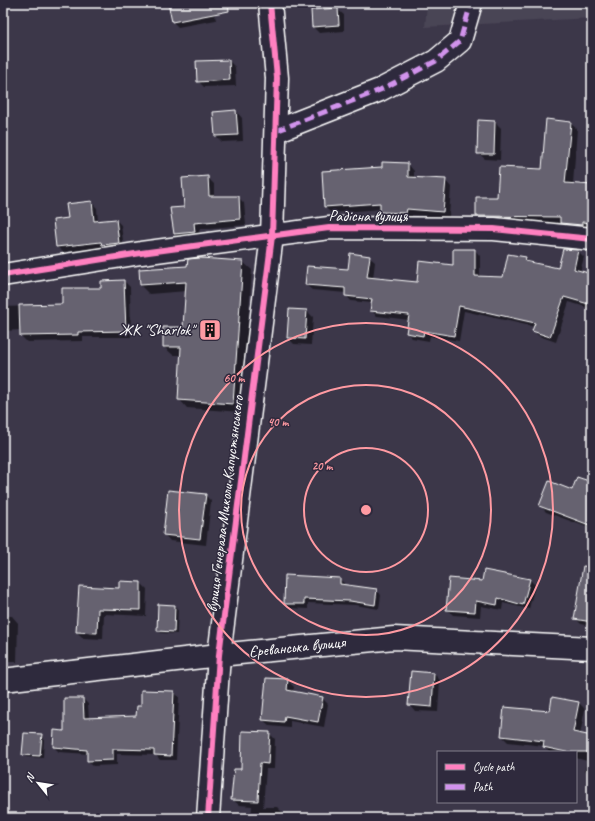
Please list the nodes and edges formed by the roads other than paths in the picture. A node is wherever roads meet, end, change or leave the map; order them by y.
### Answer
1 (270, 3) edge
2 (471, 3) edge
3 (276, 131) junction
4 (272, 236) junction
5 (592, 239) edge
6 (3, 275) edge
7 (592, 648) edge
8 (219, 655) junction
9 (3, 680) edge
10 (208, 818) edge

1 - 3 street, вулиця Генерала Миколи Капустянського
2 - 3 street
3 - 4 street, вулиця Генерала Миколи Капустянського
4 - 5 street, Радісна вулиця
4 - 6 street, Радісна вулиця
4 - 8 street, вулиця Генерала Миколи Капустянського
7 - 8 street, Єреванська вулиця
8 - 9 street, Єреванська вулиця
8 - 10 street, вулиця Генерала Миколи Капустянського

